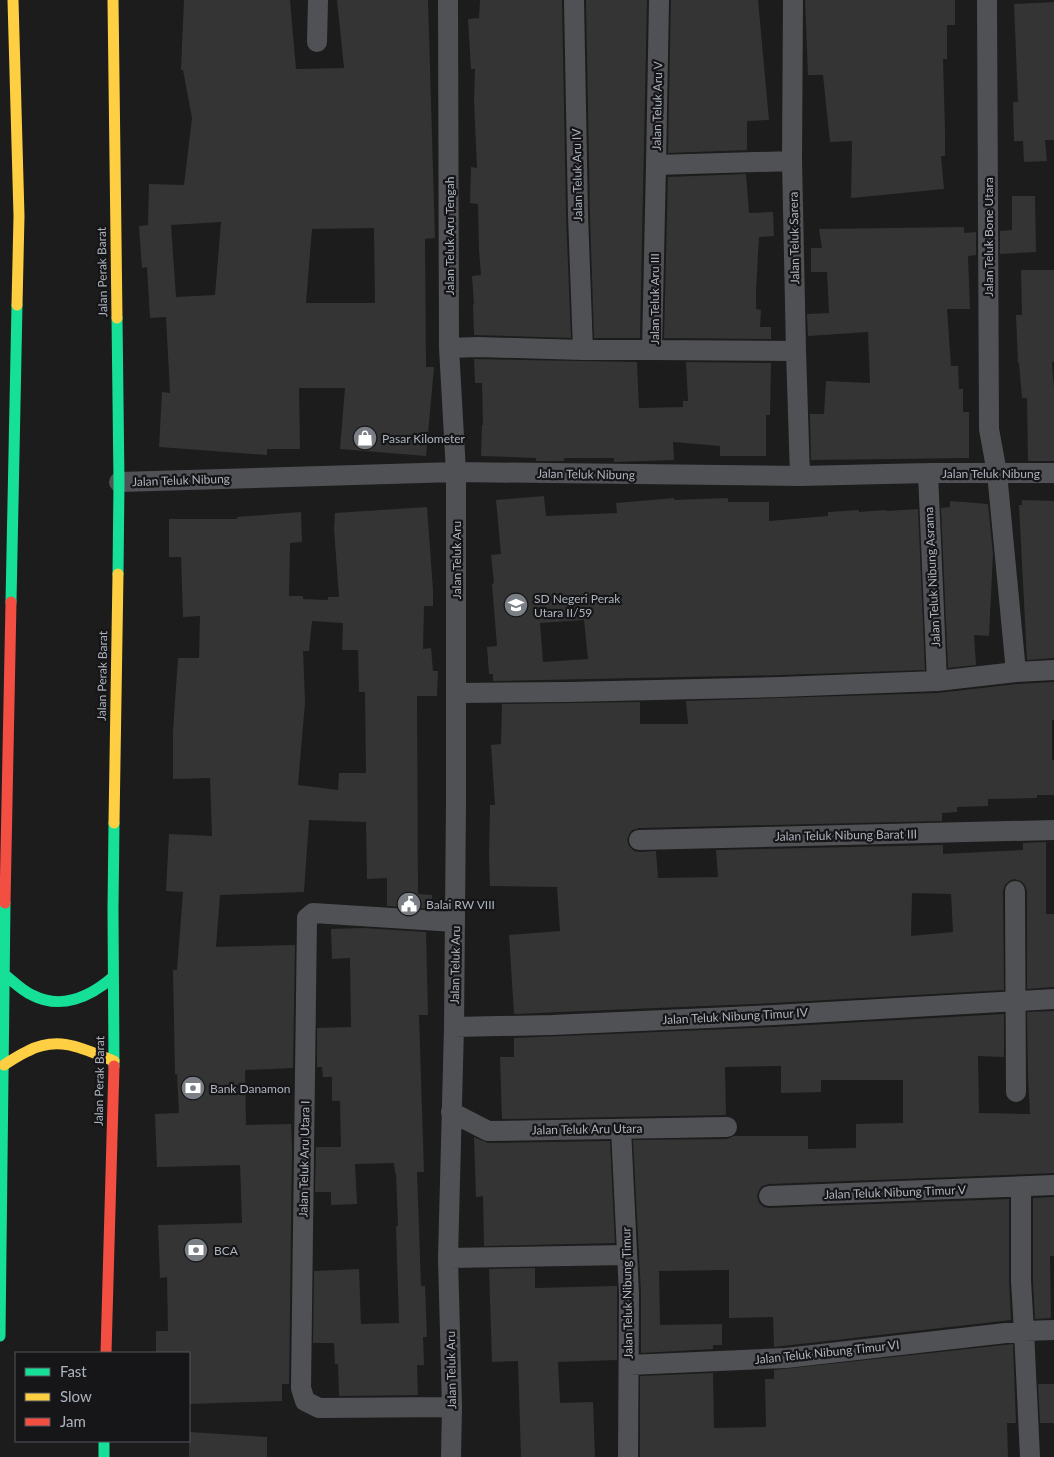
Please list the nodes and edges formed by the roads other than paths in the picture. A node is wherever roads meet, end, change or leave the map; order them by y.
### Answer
1 (12, 0) edge
2 (113, 0) edge
3 (318, 0) edge
4 (448, 0) edge
5 (574, 0) edge
6 (659, 0) edge
7 (794, 0) edge
8 (987, 0) edge
9 (317, 42) dead end
10 (792, 161) junction
11 (656, 165) junction
12 (449, 348) junction
13 (583, 350) junction
14 (652, 350) junction
15 (796, 351) junction
16 (7, 469) edge
17 (456, 472) junction
18 (997, 472) junction
19 (928, 473) junction
20 (1054, 473) edge
21 (800, 476) junction
22 (119, 482) junction
23 (1054, 670) edge
24 (1016, 672) junction
25 (937, 681) junction
26 (456, 693) junction
27 (1054, 830) edge
28 (639, 840) dead end
29 (1015, 891) dead end
30 (455, 922) junction
31 (4, 974) junction
32 (113, 978) junction
33 (1054, 999) edge
34 (1016, 1001) junction
35 (454, 1027) junction
36 (114, 1061) junction
37 (4, 1065) junction
38 (1016, 1092) dead end
39 (451, 1112) junction
40 (727, 1127) dead end
41 (621, 1129) junction
42 (1054, 1185) edge
43 (1021, 1187) junction
44 (769, 1196) dead end
45 (627, 1255) junction
46 (448, 1258) junction
47 (1054, 1330) edge
48 (1024, 1331) junction
49 (0, 1336) edge
50 (106, 1352) edge
51 (629, 1365) junction
52 (452, 1407) junction
53 (104, 1442) edge
54 (104, 1457) edge
55 (451, 1457) edge
56 (628, 1457) edge
57 (1030, 1457) edge

1 - 16 highway
2 - 22 highway, Jalan Perak Barat
3 - 9 street
4 - 12 street, Jalan Teluk Aru Tengah
5 - 13 street, Jalan Teluk Aru IV
6 - 11 street, Jalan Teluk Aru V
7 - 10 street, Jalan Teluk Sarera
8 - 18 street, Jalan Teluk Bone Utara
10 - 11 street, Jalan Teluk Aru V
10 - 15 street, Jalan Teluk Sarera
11 - 14 street, Jalan Teluk Aru III
12 - 13 street
12 - 17 street, Jalan Teluk Aru Tengah
13 - 14 street
14 - 15 street, Jalan Teluk Aru III
15 - 21 street, Jalan Teluk Sarera
16 - 31 highway
17 - 21 street, Jalan Teluk Nibung
17 - 22 street, Jalan Teluk Nibung
17 - 26 street, Jalan Teluk Aru
18 - 19 street, Jalan Teluk Nibung
18 - 20 street, Jalan Teluk Nibung
18 - 24 street, Jalan Teluk Bone Utara
19 - 21 street, Jalan Teluk Nibung
19 - 25 street, Jalan Teluk Nibung Asrama
22 - 32 highway, Jalan Perak Barat
23 - 24 street
24 - 25 street
25 - 26 street
26 - 30 street, Jalan Teluk Aru
27 - 28 street, Jalan Teluk Nibung Barat III
29 - 34 street
30 - 35 street, Jalan Teluk Aru
30 - 52 street, Jalan Teluk Aru Utara I
31 - 32 highway
31 - 37 highway
32 - 36 highway, Jalan Perak Barat
33 - 34 street, Jalan Teluk Nibung Timur IV
34 - 35 street, Jalan Teluk Nibung Timur IV
34 - 38 street
35 - 39 street, Jalan Teluk Aru
36 - 37 highway
36 - 50 highway, Jalan Perak Barat
37 - 49 highway
39 - 41 street, Jalan Teluk Aru Utara
39 - 46 street, Jalan Teluk Aru
40 - 41 street, Jalan Teluk Aru Utara
41 - 45 street, Jalan Teluk Nibung Timur
42 - 43 street, Jalan Teluk Nibung Timur V
43 - 44 street, Jalan Teluk Nibung Timur V
43 - 48 street
45 - 46 street
45 - 51 street, Jalan Teluk Nibung Timur
46 - 52 street, Jalan Teluk Aru
47 - 48 street, Jalan Teluk Nibung Timur VI
48 - 51 street, Jalan Teluk Nibung Timur VI
48 - 57 street
51 - 56 street, Jalan Teluk Nibung Timur
52 - 55 street, Jalan Teluk Aru
53 - 54 highway

